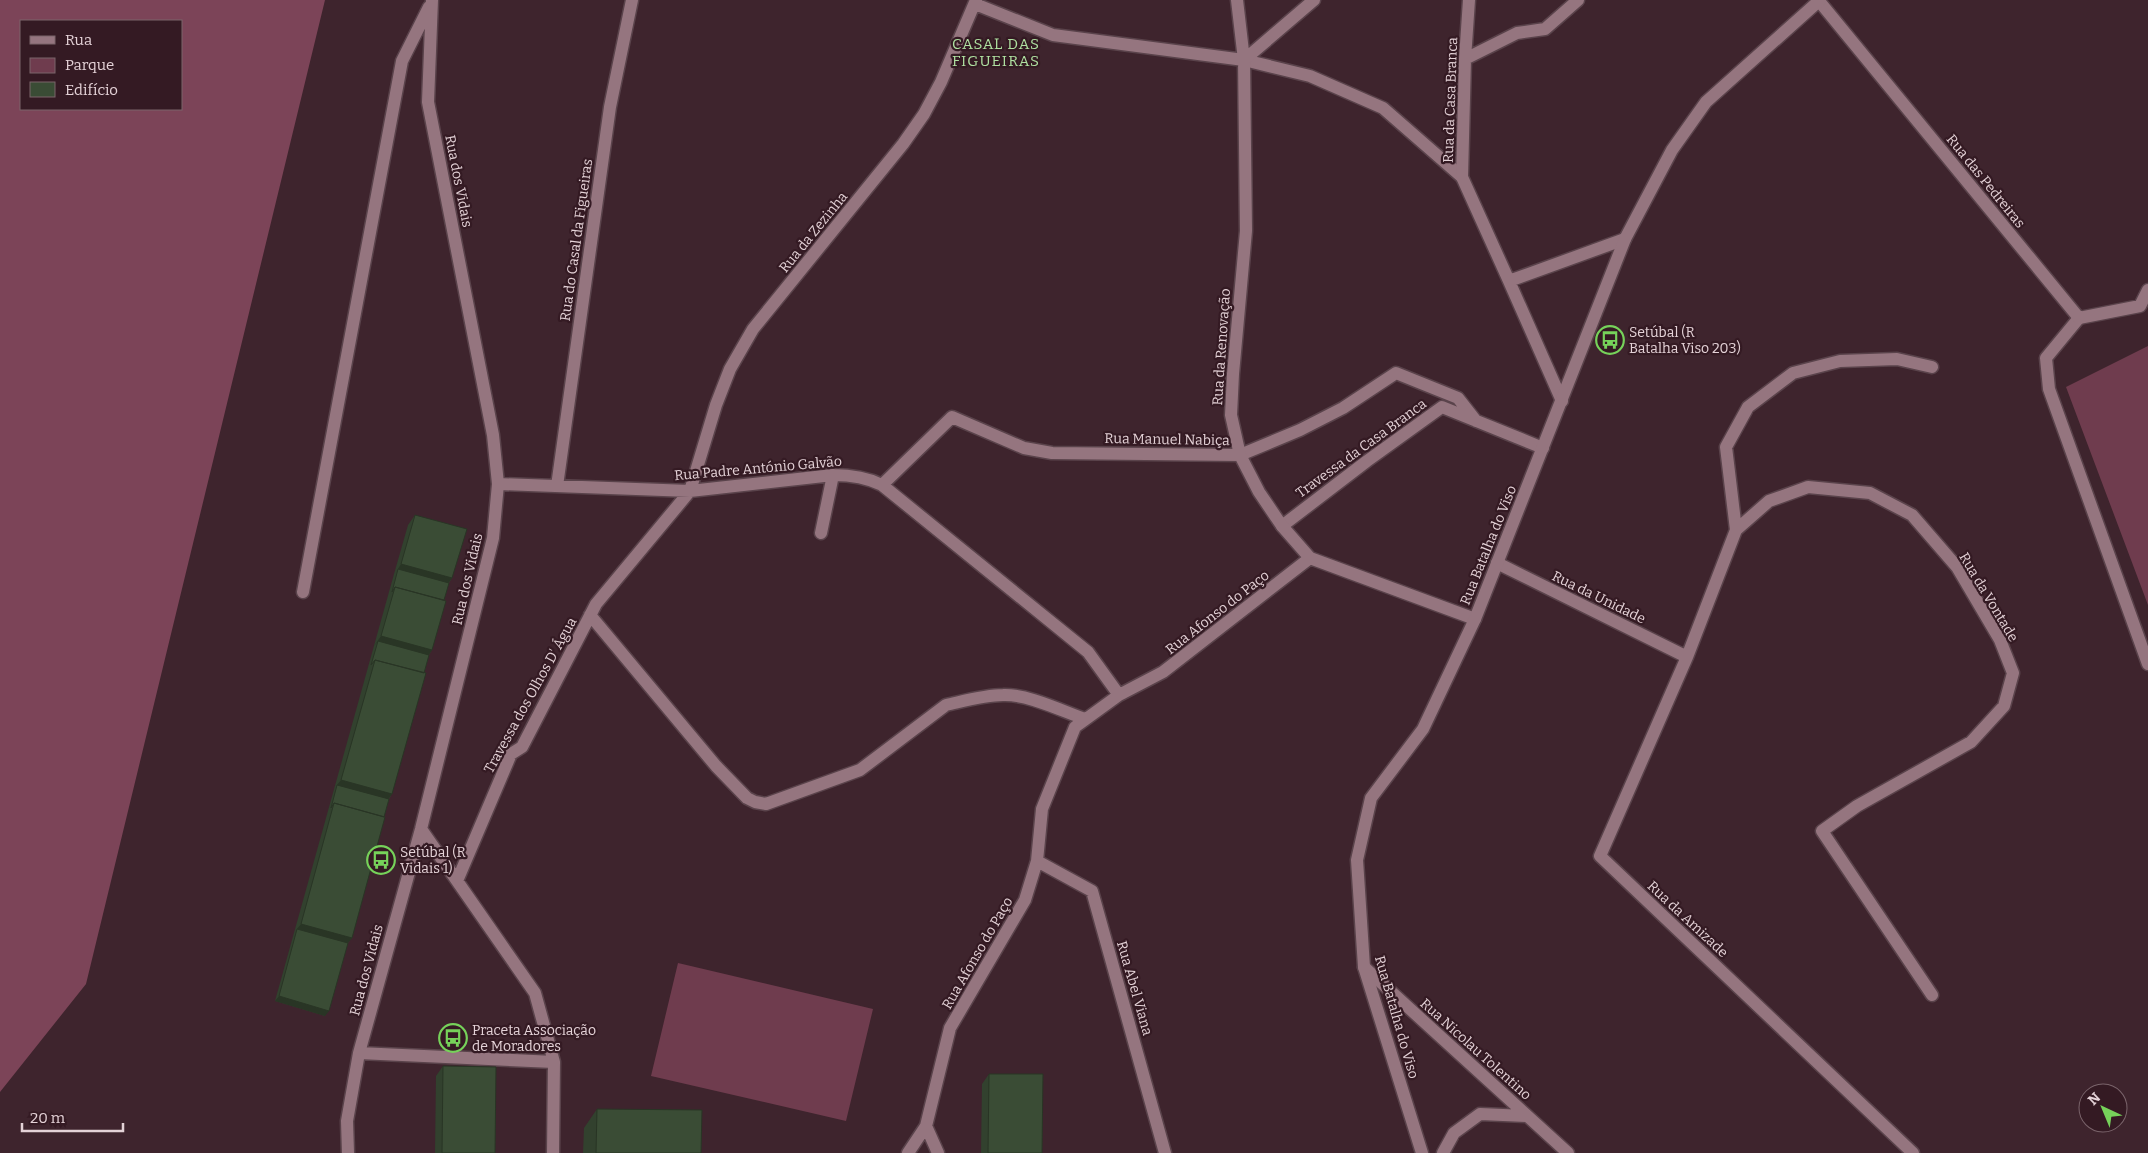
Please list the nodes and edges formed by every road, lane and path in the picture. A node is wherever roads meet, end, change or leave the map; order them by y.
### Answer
1 (632, 0) edge
2 (1237, 0) edge
3 (1314, 0) edge
4 (1469, 0) edge
5 (1578, 0) edge
6 (1819, 0) edge
7 (432, 1) edge
8 (975, 2) edge
9 (1244, 60) junction
10 (1465, 60) junction
11 (1462, 177) junction
12 (1625, 239) junction
13 (1509, 281) junction
14 (2148, 290) edge
15 (2079, 318) junction
16 (1932, 367) dead end
17 (1562, 401) junction
18 (1478, 423) junction
19 (1543, 448) junction
20 (1240, 454) junction
21 (833, 475) junction
22 (498, 484) junction
23 (882, 485) junction
24 (557, 486) junction
25 (690, 491) junction
26 (1282, 526) junction
27 (1736, 530) junction
28 (821, 533) dead end
29 (1310, 558) junction
30 (1497, 563) junction
31 (303, 592) dead end
32 (590, 615) junction
33 (1475, 619) junction
34 (1687, 657) junction
35 (2148, 664) edge
36 (1119, 695) junction
37 (1085, 719) junction
38 (421, 829) junction
39 (1036, 861) junction
40 (457, 881) junction
41 (1364, 966) junction
42 (1932, 995) dead end
43 (359, 1052) junction
44 (554, 1062) junction
45 (1528, 1116) junction
46 (926, 1126) junction
47 (348, 1153) edge
48 (553, 1153) edge
49 (908, 1153) edge
50 (938, 1153) edge
51 (1165, 1153) edge
52 (1422, 1153) edge
53 (1443, 1153) edge
54 (1568, 1153) edge
55 (1913, 1153) edge

1 - 24 street, Rua do Casal da Figueiras
2 - 9 street, Rua da Renovação
3 - 9 street
4 - 10 street, Rua da Casa Branca
5 - 10 street
6 - 12 street, Rua Batalha do Viso
6 - 15 street, Rua das Pedreiras
7 - 22 street, Rua dos Vidais
7 - 31 street, Rua dos Vidais
8 - 9 street
8 - 25 street, Rua da Zezinha
9 - 11 street
9 - 20 street, Rua da Renovação
10 - 11 street, Rua da Casa Branca
11 - 13 street, Rua da Casa Branca
12 - 13 street
12 - 17 street, Rua Batalha do Viso
13 - 17 street, Rua da Casa Branca
14 - 15 street
15 - 35 street
16 - 27 street
17 - 19 street, Rua Batalha do Viso
18 - 19 street, Travessa da Casa Branca
18 - 20 street, Rua Manuel Nabiça
18 - 26 street, Travessa da Casa Branca
19 - 30 street, Rua Batalha do Viso
20 - 23 street, Rua Manuel Nabiça
20 - 26 street, Rua da Renovação
21 - 23 street, Rua Padre António Galvão
21 - 25 street, Rua Padre António Galvão
21 - 28 street
22 - 24 street, Rua Padre António Galvão
22 - 38 street, Rua dos Vidais
23 - 36 street, Rua Padre António Galvão
24 - 25 street, Rua Padre António Galvão
25 - 32 street, Travessa dos Olhos D' Água
26 - 29 street, Rua da Renovação
27 - 34 street, Rua da Vontade
27 - 42 street, Rua da Vontade
29 - 33 street, Rua da Renovação
29 - 36 street, Rua Afonso do Paço
30 - 33 street, Rua Batalha do Viso
30 - 34 street, Rua da Unidade
32 - 37 street
32 - 40 street, Travessa dos Olhos D' Água
33 - 41 street, Rua Batalha do Viso
34 - 55 street, Rua da Amizade
36 - 37 street, Rua Afonso do Paço
37 - 39 street, Rua Afonso do Paço
38 - 40 street
38 - 43 street, Rua dos Vidais
39 - 46 street, Rua Afonso do Paço
39 - 51 street, Rua Abel Viana
40 - 44 street
41 - 45 street, Rua Nicolau Tolentino
41 - 52 street, Rua Batalha do Viso
43 - 44 street
43 - 47 street, Rua dos Vidais
44 - 48 street
45 - 53 street
45 - 54 street, Rua Nicolau Tolentino
46 - 49 street, Rua Afonso do Paço
46 - 50 street

